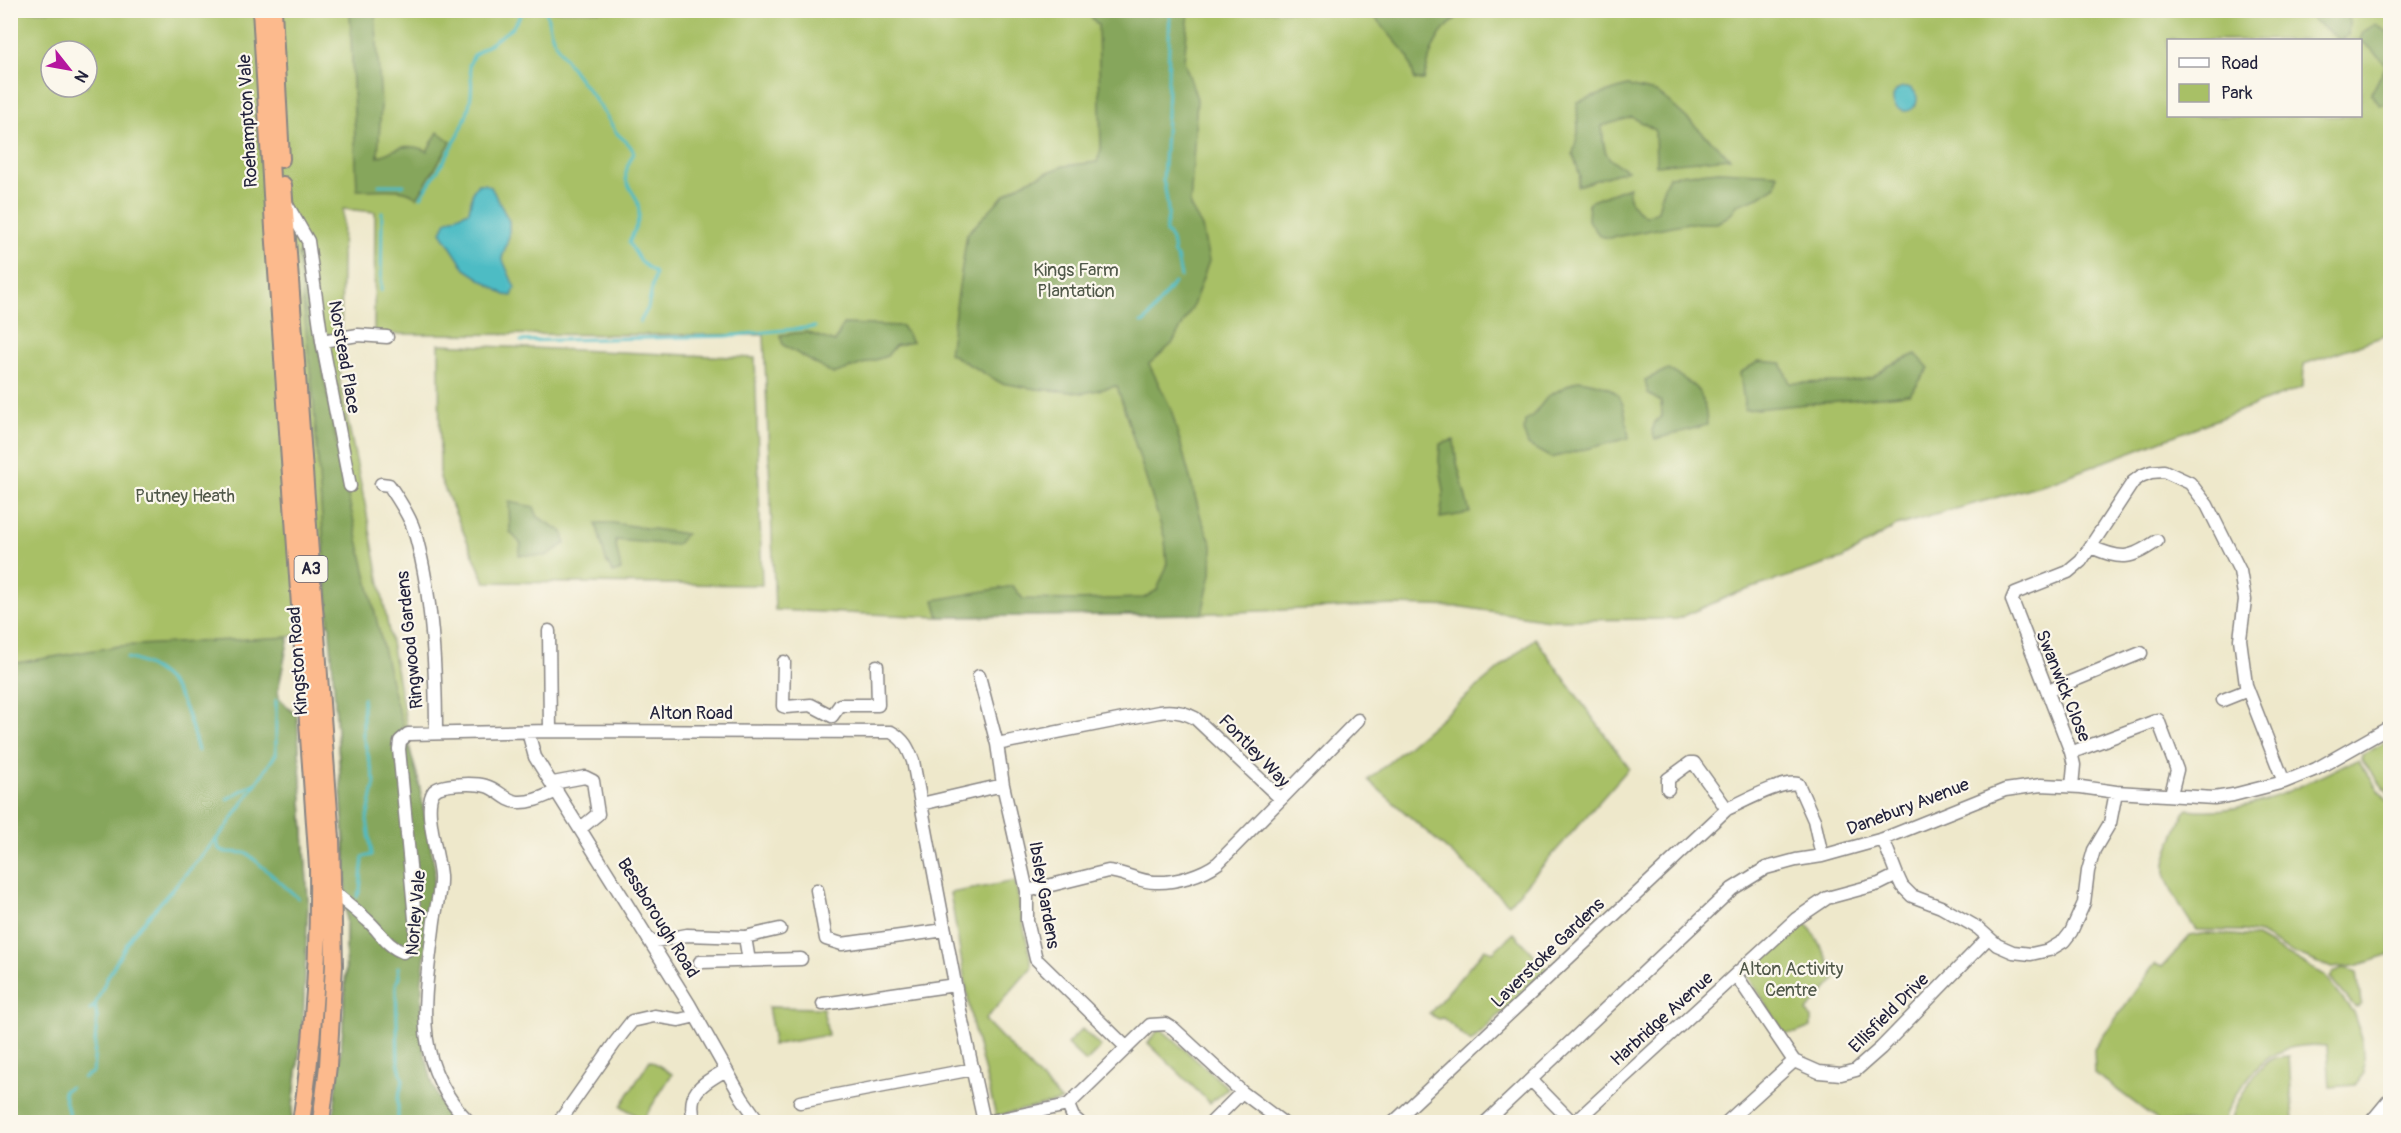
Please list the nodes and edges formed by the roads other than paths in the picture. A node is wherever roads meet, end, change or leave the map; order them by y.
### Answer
1 (261, 10) edge
2 (273, 10) edge
3 (283, 196) junction
4 (274, 228) joint
5 (303, 235) junction
6 (287, 243) junction
7 (387, 337) dead end
8 (322, 341) junction
9 (381, 484) dead end
10 (350, 486) dead end
11 (2157, 541) dead end
12 (2091, 547) junction
13 (549, 631) dead end
14 (2141, 653) dead end
15 (784, 662) dead end
16 (877, 666) dead end
17 (979, 676) dead end
18 (2248, 690) junction
19 (2048, 691) junction
20 (2223, 700) dead end
21 (832, 716) junction
22 (1358, 720) dead end
23 (2390, 728) edge
24 (550, 731) junction
25 (832, 731) junction
26 (528, 732) junction
27 (436, 733) junction
28 (997, 744) junction
29 (2078, 750) dead end
30 (2284, 782) junction
31 (1003, 785) junction
32 (2072, 786) junction
33 (555, 787) junction
34 (1668, 789) dead end
35 (2116, 792) junction
36 (2171, 795) junction
37 (1281, 799) junction
38 (921, 804) junction
39 (1727, 809) junction
40 (581, 828) junction
41 (1883, 839) junction
42 (1822, 856) junction
43 (1897, 875) junction
44 (817, 890) dead end
45 (333, 891) junction
46 (1027, 891) junction
47 (780, 929) dead end
48 (945, 930) junction
49 (745, 937) junction
50 (1988, 938) junction
51 (650, 942) junction
52 (801, 960) dead end
53 (749, 961) junction
54 (700, 962) dead end
55 (1736, 975) junction
56 (955, 985) junction
57 (823, 1004) dead end
58 (696, 1016) junction
59 (1126, 1047) junction
60 (1794, 1061) junction
61 (973, 1069) junction
62 (726, 1070) junction
63 (1531, 1080) junction
64 (1242, 1092) junction
65 (2391, 1099) edge
66 (800, 1102) dead end
67 (1068, 1105) junction
68 (301, 1122) edge
69 (321, 1122) edge
70 (470, 1122) edge
71 (559, 1122) edge
72 (696, 1122) edge
73 (759, 1122) edge
74 (986, 1122) edge
75 (1079, 1122) edge
76 (1212, 1122) edge
77 (1282, 1122) edge
78 (1394, 1122) edge
79 (1486, 1122) edge
80 (1573, 1122) edge
81 (1727, 1122) edge
82 (2371, 1122) edge

1 - 4 highway, Roehampton Vale / A3
2 - 3 highway, Roehampton Vale / A3
3 - 5 street, Norstead Place
3 - 6 highway, Kingston Road / A3
4 - 68 highway, Kingston Road / A3
5 - 6 street
5 - 8 street, Norstead Place
6 - 45 highway, Kingston Road / A3
7 - 8 street
8 - 10 street, Norstead Place
9 - 27 street, Ringwood Gardens
11 - 12 street
12 - 18 street
12 - 19 street, Swanwick Close
13 - 24 street
14 - 19 street
15 - 21 street
16 - 21 street
17 - 28 street, Ibsley Gardens
18 - 20 street
18 - 30 street
19 - 32 street, Swanwick Close
21 - 25 street
22 - 37 street
23 - 30 street, Danebury Avenue
24 - 25 street, Alton Road
24 - 26 street, Alton Road
25 - 38 street, Alton Road
26 - 27 street, Alton Road
26 - 33 street, Bessborough Road
27 - 45 street, Alton Road
28 - 31 street, Ibsley Gardens
28 - 37 street, Fontley Way
29 - 36 street
30 - 36 street, Danebury Avenue
31 - 38 street
31 - 46 street, Ibsley Gardens
32 - 35 street, Danebury Avenue
32 - 41 street, Danebury Avenue
33 - 40 street, Bessborough Road
33 - 40 street
33 - 70 street, Norley Vale
34 - 39 street
35 - 36 street, Danebury Avenue
35 - 50 street
37 - 46 street, Fontley Way
38 - 48 street, Alton Road
39 - 42 street, Laverstoke Gardens
39 - 78 street, Laverstoke Gardens
40 - 51 street, Bessborough Road
41 - 42 street, Danebury Avenue
41 - 43 street
42 - 63 street, Danebury Avenue
43 - 50 street
43 - 55 street, Harbridge Avenue
44 - 48 street
45 - 69 highway, Kingston Road / A3
46 - 59 street, Ibsley Gardens
47 - 49 street
48 - 56 street, Alton Road
49 - 51 street
49 - 53 street
50 - 60 street, Ellisfield Drive
51 - 58 street, Bessborough Road
52 - 53 street
53 - 54 street
55 - 60 street
55 - 80 street, Harbridge Avenue
56 - 57 street
56 - 61 street, Alton Road
58 - 62 street, Bessborough Road
58 - 71 street
59 - 64 street
59 - 67 street
60 - 81 street
61 - 66 street
61 - 74 street, Alton Road
62 - 72 street
62 - 73 street, Bessborough Road
63 - 79 street, Danebury Avenue
63 - 80 street, Harbridge Avenue
64 - 76 street
64 - 77 street
65 - 82 street
67 - 74 street
67 - 75 street

